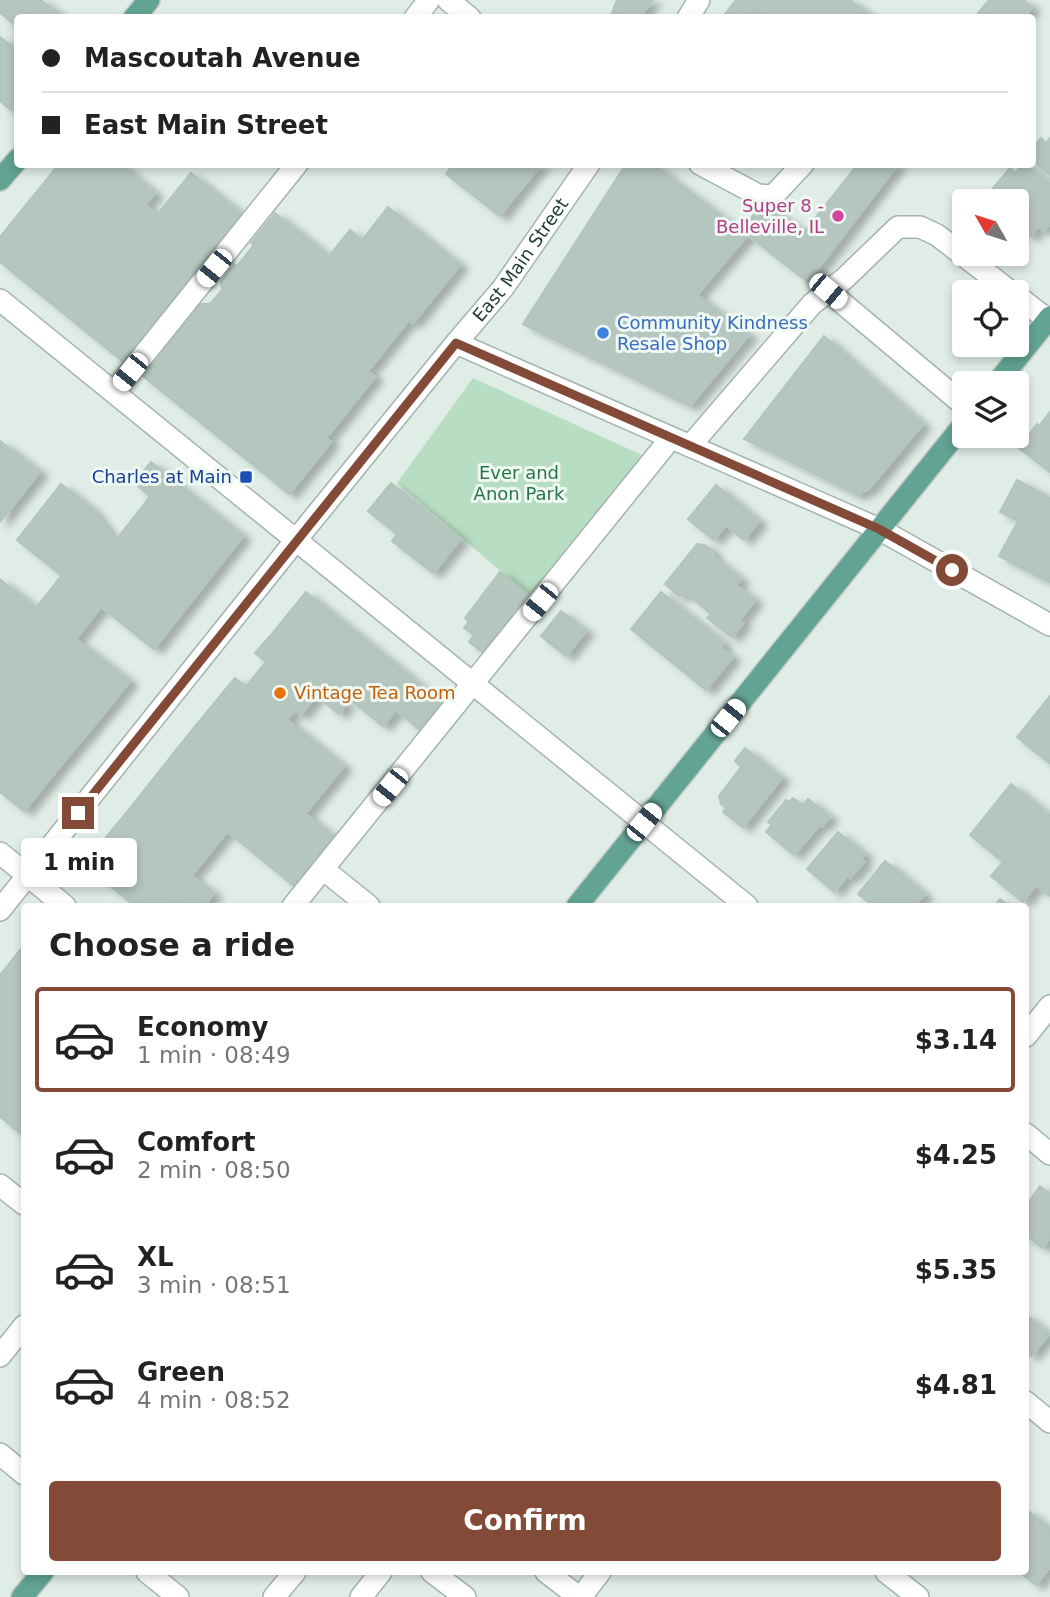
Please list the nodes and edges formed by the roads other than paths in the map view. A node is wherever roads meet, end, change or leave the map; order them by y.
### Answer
1 (149, 0) edge
2 (429, 0) edge
3 (448, 0) edge
4 (137, 14) edge
5 (418, 14) edge
6 (465, 14) edge
7 (14, 164) edge
8 (294, 168) edge
9 (586, 168) edge
10 (707, 168) edge
11 (799, 168) edge
12 (0, 180) edge
13 (996, 280) edge
14 (828, 291) junction
15 (0, 300) edge
16 (1029, 304) edge
17 (1049, 318) edge
18 (456, 343) junction
19 (1007, 371) edge
20 (114, 392) junction
21 (952, 395) edge
22 (952, 439) edge
23 (680, 442) junction
24 (879, 529) junction
25 (296, 540) junction
26 (1050, 625) edge
27 (474, 684) junction
28 (644, 822) junction
29 (0, 853) edge
30 (323, 869) junction
31 (27, 876) junction
32 (61, 903) edge
33 (295, 903) edge
34 (365, 903) edge
35 (579, 903) edge
36 (743, 903) edge
37 (0, 910) edge
38 (1050, 1006) edge
39 (1029, 1032) edge
40 (1029, 1136) edge
41 (1050, 1154) edge
42 (0, 1185) edge
43 (21, 1202) edge
44 (21, 1330) edge
45 (0, 1356) edge
46 (1029, 1404) edge
47 (1050, 1422) edge
48 (0, 1454) edge
49 (21, 1469) edge
50 (40, 1575) edge
51 (151, 1575) edge
52 (292, 1575) edge
53 (379, 1575) edge
54 (435, 1575) edge
55 (550, 1575) edge
56 (598, 1575) edge
57 (890, 1575) edge
58 (457, 1595) edge
59 (22, 1597) edge
60 (178, 1597) edge
61 (274, 1597) edge
62 (361, 1597) edge
63 (580, 1597) edge
64 (918, 1597) edge

1 - 4 main road
2 - 5 street
3 - 6 street
7 - 12 main road
8 - 20 street
9 - 18 street, East Main Street
10 - 11 street
13 - 14 street
14 - 21 street
14 - 23 street
15 - 20 street
16 - 17 street
17 - 19 main road
18 - 23 street
18 - 25 street, East Main Street
20 - 25 street
22 - 24 main road
23 - 24 street
23 - 27 street
24 - 26 street
24 - 28 main road
25 - 27 street
25 - 31 street, East Main Street
27 - 28 street
27 - 30 street
28 - 35 main road
28 - 36 street
29 - 31 street
30 - 33 street
30 - 34 street
31 - 32 street
31 - 37 street, East Main Street
38 - 39 street
40 - 41 street
42 - 43 street
44 - 45 street
46 - 47 street
48 - 49 street
50 - 59 main road
51 - 60 street
52 - 61 street
53 - 62 street
54 - 58 street
55 - 63 street
56 - 63 street
57 - 64 street

